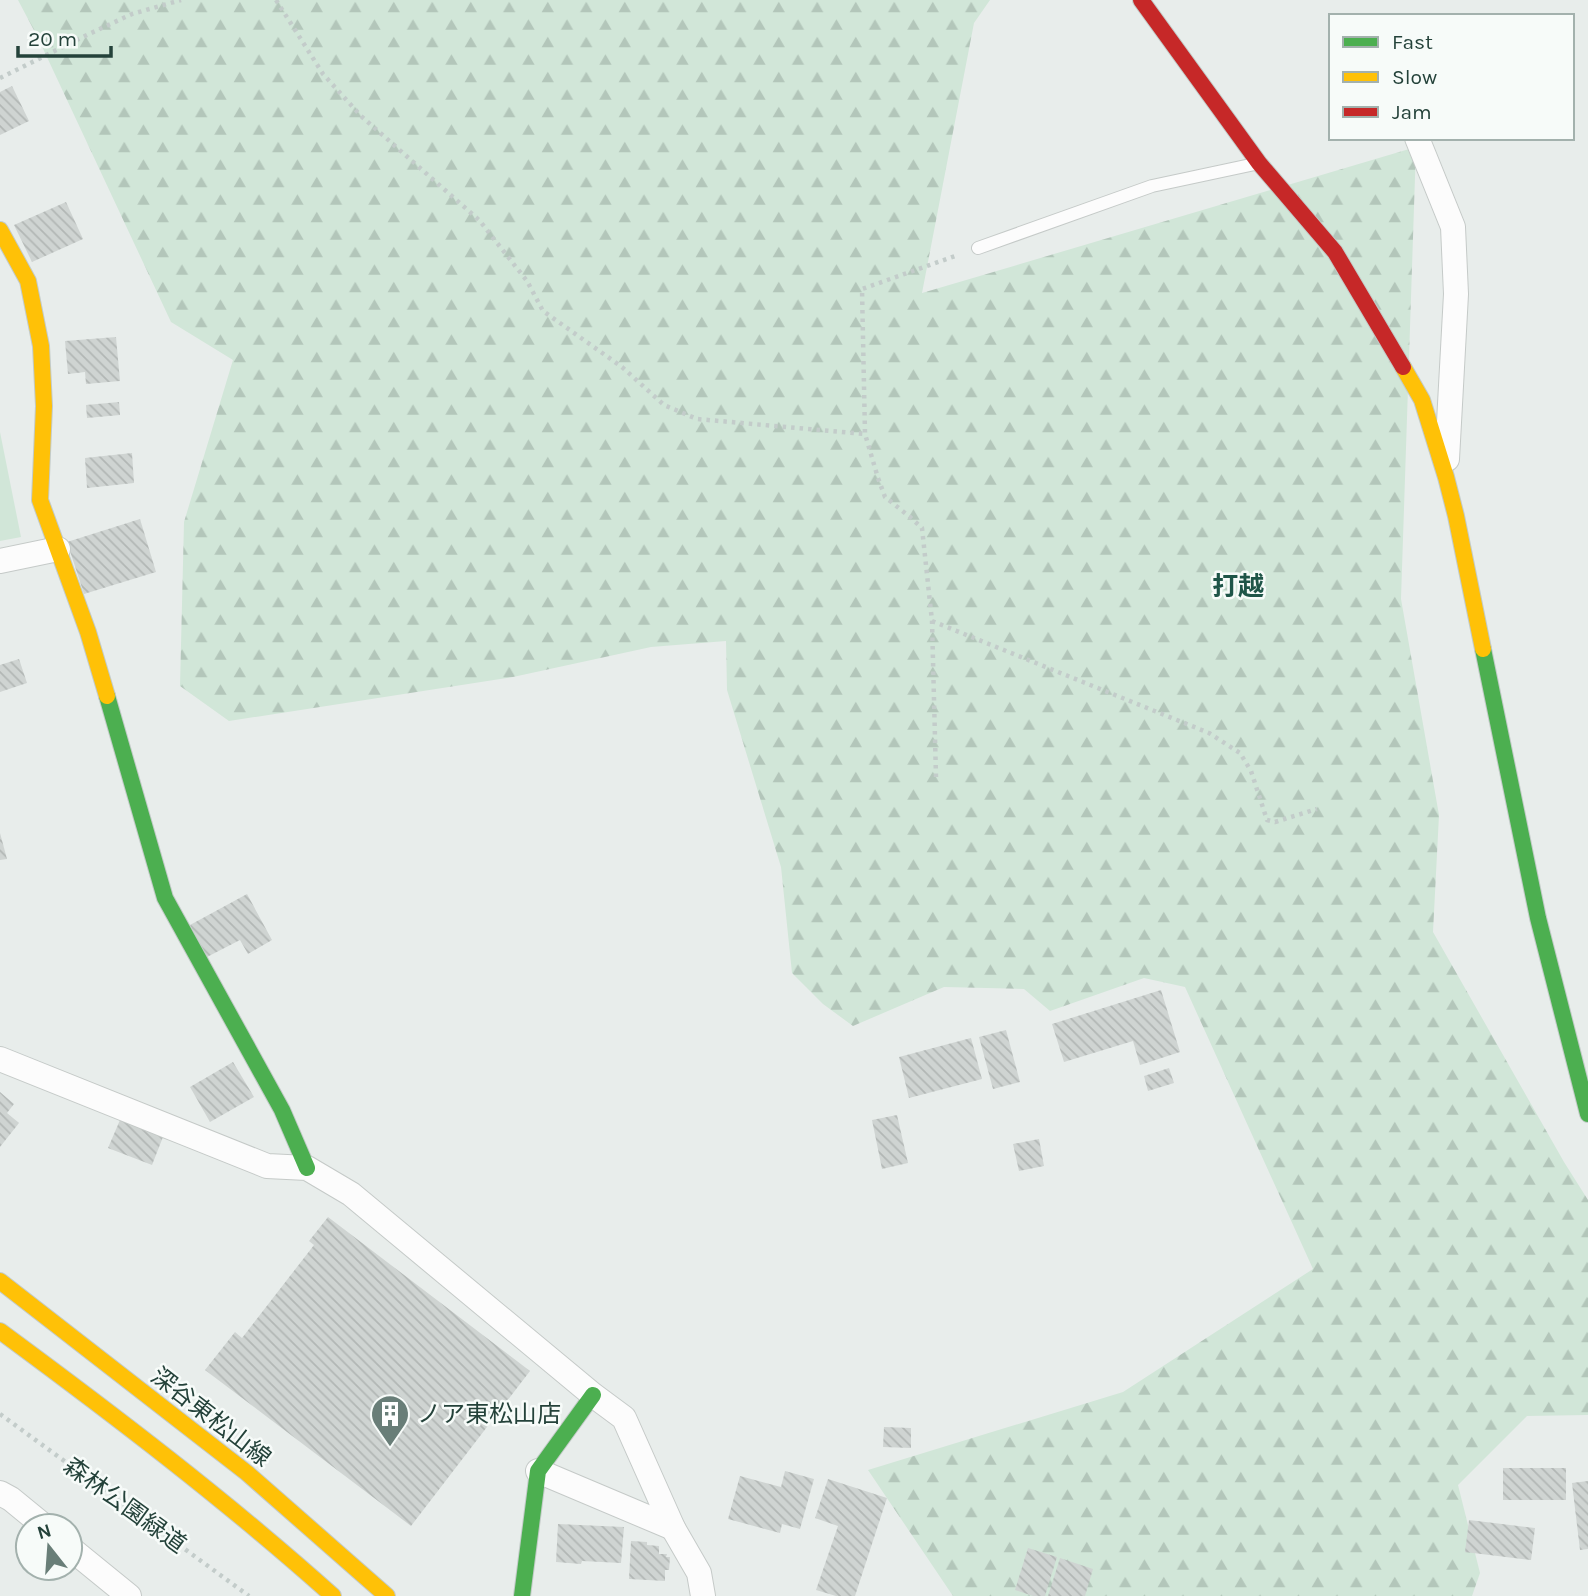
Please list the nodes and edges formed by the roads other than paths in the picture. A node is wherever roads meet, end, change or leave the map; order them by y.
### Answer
1 (1142, 0) edge
2 (1418, 140) edge
3 (1259, 163) junction
4 (0, 230) edge
5 (978, 248) road end
6 (1446, 477) junction
7 (58, 549) junction
8 (0, 561) edge
9 (0, 1059) edge
10 (1588, 1114) edge
11 (307, 1168) junction
12 (0, 1281) edge
13 (0, 1331) edge
14 (593, 1395) junction
15 (538, 1471) junction
16 (0, 1493) edge
17 (27, 1512) edge
18 (673, 1528) junction
19 (84, 1559) edge
20 (129, 1596) edge
21 (333, 1596) edge
22 (387, 1596) edge
23 (522, 1596) edge
24 (704, 1596) edge

1 - 3 street
2 - 6 street
3 - 5 lane
3 - 6 street
4 - 7 street
6 - 10 street
7 - 8 street
7 - 11 street
9 - 11 street
11 - 14 street
12 - 22 street, 深谷東松山線
13 - 21 street
14 - 15 street
14 - 18 street
15 - 18 street
15 - 23 street
16 - 17 street
18 - 24 street
19 - 20 street

